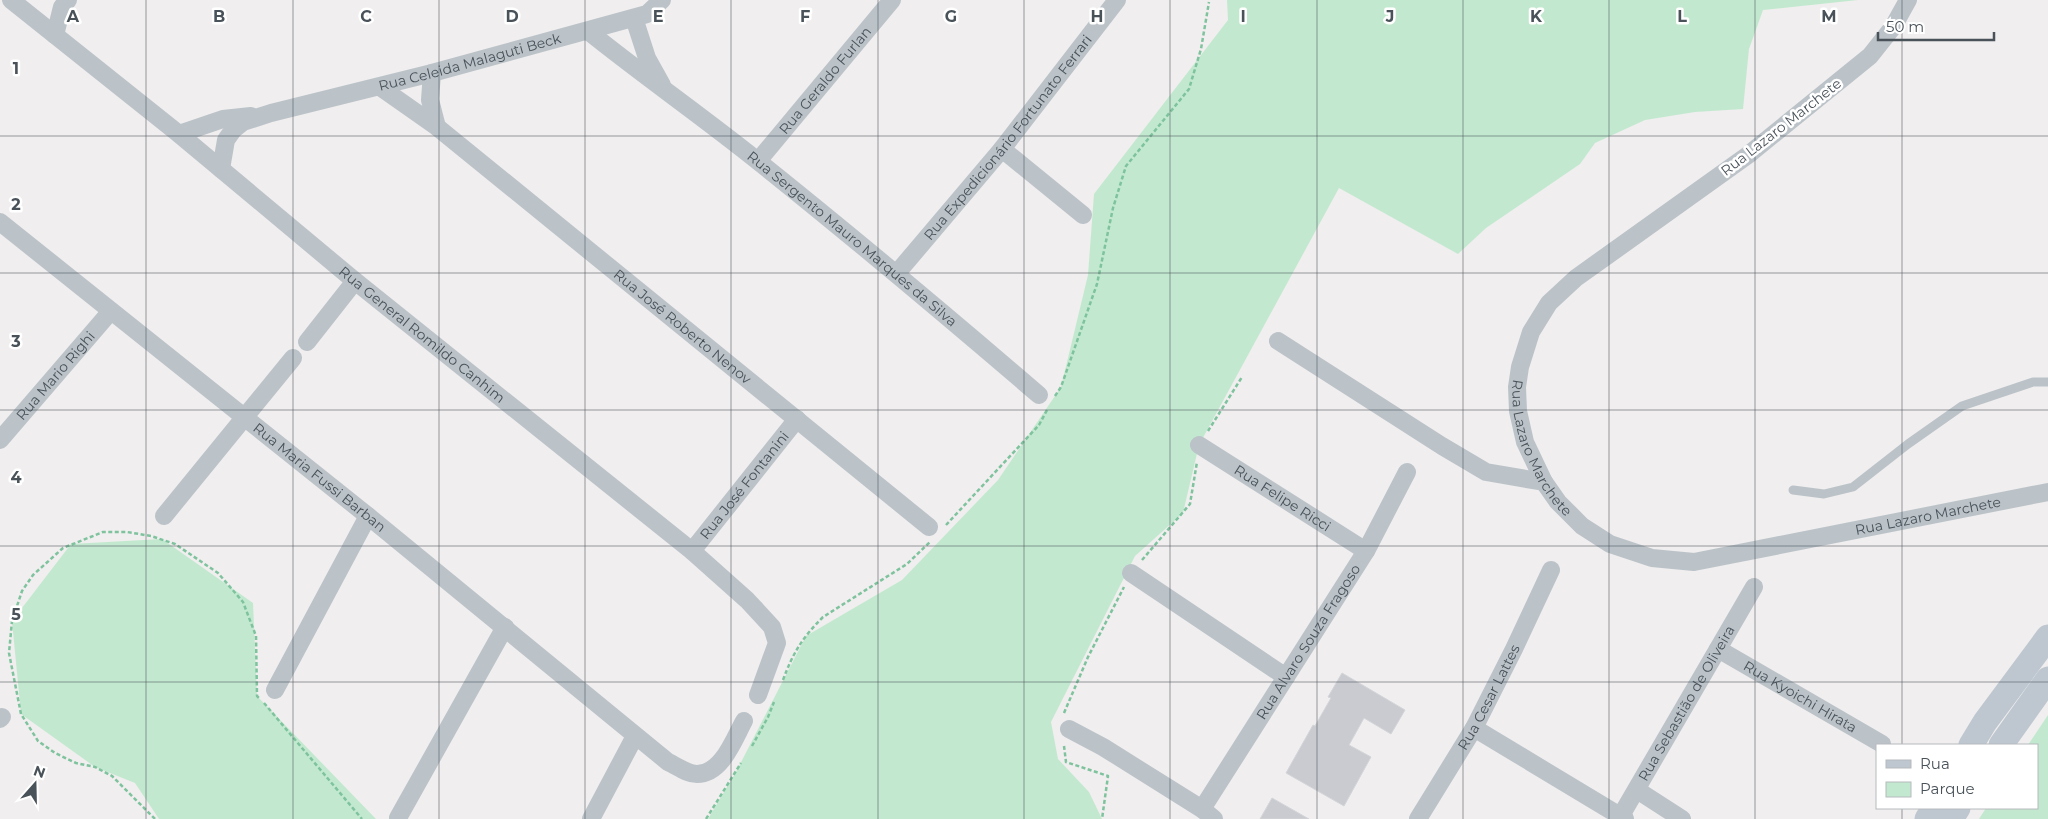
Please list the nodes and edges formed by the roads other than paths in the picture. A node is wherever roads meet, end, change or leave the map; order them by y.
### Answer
1 (12, 0) edge
2 (68, 0) edge
3 (662, 0) edge
4 (892, 0) edge
5 (1117, 0) edge
6 (1908, 0) edge
7 (634, 18) junction
8 (588, 31) junction
9 (55, 35) junction
10 (432, 73) junction
11 (380, 87) junction
12 (664, 88) junction
13 (271, 113) junction
14 (437, 127) junction
15 (179, 134) junction
16 (1002, 149) junction
17 (758, 161) junction
18 (221, 169) junction
19 (1082, 215) dead end
20 (0, 222) edge
21 (897, 273) junction
22 (355, 281) junction
23 (110, 311) junction
24 (1278, 341) dead end
25 (306, 342) dead end
26 (293, 358) dead end
27 (2048, 382) edge
28 (1046, 402) road end
29 (245, 417) junction
30 (796, 419) junction
31 (0, 440) edge
32 (1199, 445) road end
33 (1407, 472) dead end
34 (1544, 482) junction
35 (1793, 490) dead end
36 (2048, 492) edge
37 (164, 516) dead end
38 (368, 516) junction
39 (934, 532) road end
40 (692, 551) junction
41 (1366, 551) junction
42 (1551, 570) dead end
43 (1131, 573) road end
44 (1754, 587) dead end
45 (505, 627) junction
46 (2048, 638) edge
47 (1718, 650) junction
48 (1286, 678) junction
49 (2048, 679) edge
50 (275, 690) dead end
51 (766, 698) road end
52 (744, 721) dead end
53 (1474, 728) junction
54 (1065, 731) road end
55 (635, 736) junction
56 (1882, 744) edge
57 (1972, 744) edge
58 (2001, 744) edge
59 (1637, 790) junction
60 (1208, 814) edge
61 (398, 818) edge
62 (1622, 818) edge
63 (590, 819) edge
64 (1418, 819) edge
65 (1682, 819) edge

1 - 9 street, Rua General Romildo Canhim
2 - 9 street
3 - 7 street, Rua Celeida Malaguti Beck
4 - 17 street, Rua Geraldo Furlan
5 - 16 street, Rua Expedicionário Fortunato Ferrari
6 - 34 street, Rua Lazaro Marchete
7 - 8 street, Rua Celeida Malaguti Beck
7 - 12 street, Rua Sergento Mauro Marques da Silva
8 - 10 street, Rua Celeida Malaguti Beck
8 - 12 street, Rua Sergento Mauro Marques da Silva
9 - 15 street, Rua General Romildo Canhim
10 - 11 street, Rua Celeida Malaguti Beck
10 - 14 street
11 - 13 street, Rua Celeida Malaguti Beck
11 - 14 street, Rua José Roberto Nenov
12 - 17 street, Rua Sergento Mauro Marques da Silva
13 - 15 street, Rua Celeida Malaguti Beck
13 - 18 street, Rua Celeida Malaguti Beck
14 - 30 street, Rua José Roberto Nenov
15 - 18 street, Rua General Romildo Canhim
16 - 19 street
16 - 21 street, Rua Expedicionário Fortunato Ferrari
17 - 21 street, Rua Sergento Mauro Marques da Silva
18 - 22 street, Rua General Romildo Canhim
20 - 23 street, Rua Maria Fussi Barban
21 - 28 street, Rua Sergento Mauro Marques da Silva
22 - 25 street
22 - 40 street, Rua General Romildo Canhim
23 - 29 street, Rua Maria Fussi Barban
23 - 31 street, Rua Mario Righi
24 - 34 street
26 - 29 street
27 - 35 lane
29 - 37 street
29 - 38 street, Rua Maria Fussi Barban
30 - 39 street, Rua José Roberto Nenov
30 - 40 street, Rua José Fontanini
32 - 41 street, Rua Felipe Ricci
33 - 41 street, Rua Alvaro Souza Fragoso
34 - 36 street, Rua Lazaro Marchete
38 - 45 street, Rua Maria Fussi Barban
38 - 50 street
40 - 51 street, Rua General Romildo Canhim
41 - 48 street, Rua Alvaro Souza Fragoso
42 - 53 street, Rua Cesar Lattes
43 - 48 street
44 - 47 street, Rua Sebastião de Oliveira
45 - 55 street, Rua Maria Fussi Barban
45 - 61 street
46 - 57 main road
47 - 56 street, Rua Kyoichi Hirata
47 - 59 street, Rua Sebastião de Oliveira
48 - 60 street, Rua Alvaro Souza Fragoso
49 - 58 main road
52 - 55 street
53 - 62 street
53 - 64 street, Rua Cesar Lattes
54 - 60 street
55 - 63 street
59 - 62 street, Rua Sebastião de Oliveira
59 - 65 street

